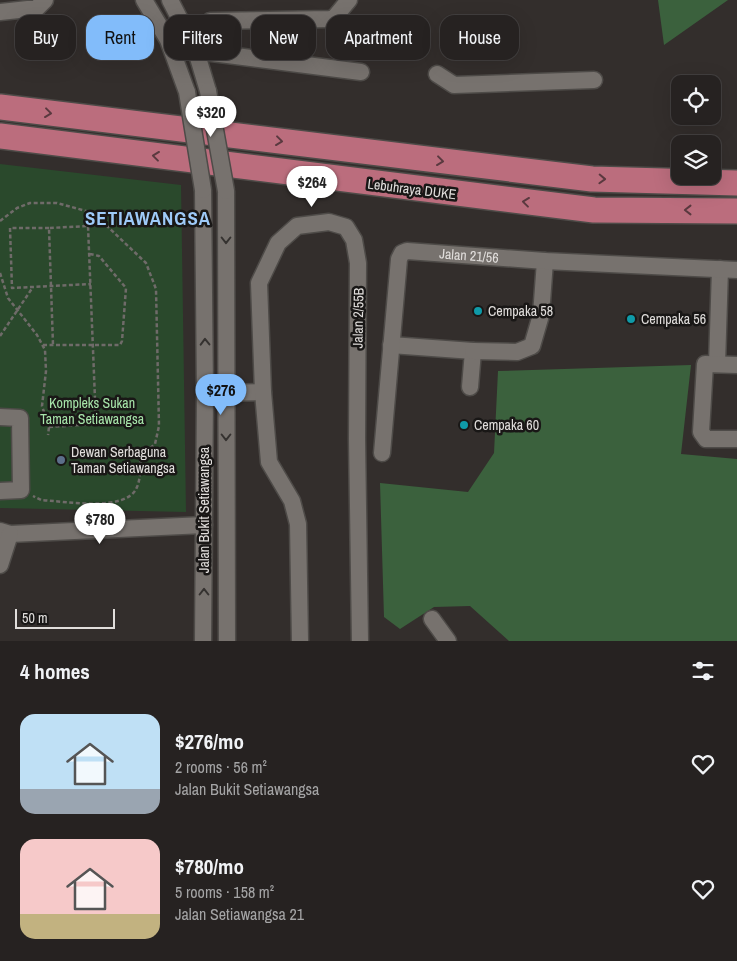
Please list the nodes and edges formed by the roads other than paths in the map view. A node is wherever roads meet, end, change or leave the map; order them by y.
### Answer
1 (45, 0) edge
2 (144, 0) edge
3 (170, 0) edge
4 (349, 0) edge
5 (0, 12) edge
6 (178, 15) edge
7 (241, 20) edge
8 (241, 57) edge
9 (199, 60) edge
10 (361, 72) dead end
11 (437, 74) dead end
12 (594, 80) dead end
13 (0, 106) edge
14 (0, 136) edge
15 (737, 182) edge
16 (737, 210) edge
17 (545, 261) junction
18 (720, 269) junction
19 (737, 270) edge
20 (391, 345) junction
21 (473, 351) junction
22 (717, 364) junction
23 (737, 365) edge
24 (470, 387) dead end
25 (263, 392) junction
26 (205, 393) junction
27 (226, 393) junction
28 (0, 417) edge
29 (737, 439) edge
30 (382, 453) dead end
31 (0, 491) edge
32 (204, 525) junction
33 (5, 532) edge
34 (0, 565) edge
35 (432, 619) dead end
36 (204, 641) edge
37 (227, 641) edge
38 (300, 641) edge
39 (360, 641) edge
40 (448, 641) edge

1 - 5 street
26 -> 2 street, Jalan Bukit Setiawangsa, bridge
3 - 6 street, Jalan Bukit Setiawangsa
4 - 7 street
8 - 10 street
9 -> 27 street, Jalan Bukit Setiawangsa, bridge
11 - 12 street
13 -> 15 highway
16 -> 14 highway, Lebuhraya DUKE
17 - 18 street, Jalan 21/56
17 - 20 street, Jalan 21/56
17 - 21 street
18 - 19 street, Jalan 21/56
18 - 22 street
20 - 21 street
20 - 30 street, Jalan 21/56
21 - 24 street
22 - 23 street
22 - 29 street
25 - 27 street
25 - 38 street, Jalan 2/55B
25 - 39 street, Jalan 2/55B
26 - 27 street
26 - 32 street, Jalan Bukit Setiawangsa
27 -> 37 street, Jalan Bukit Setiawangsa
28 - 31 street
32 - 33 street
36 -> 32 street, Jalan Bukit Setiawangsa
33 - 34 street
35 - 40 street

